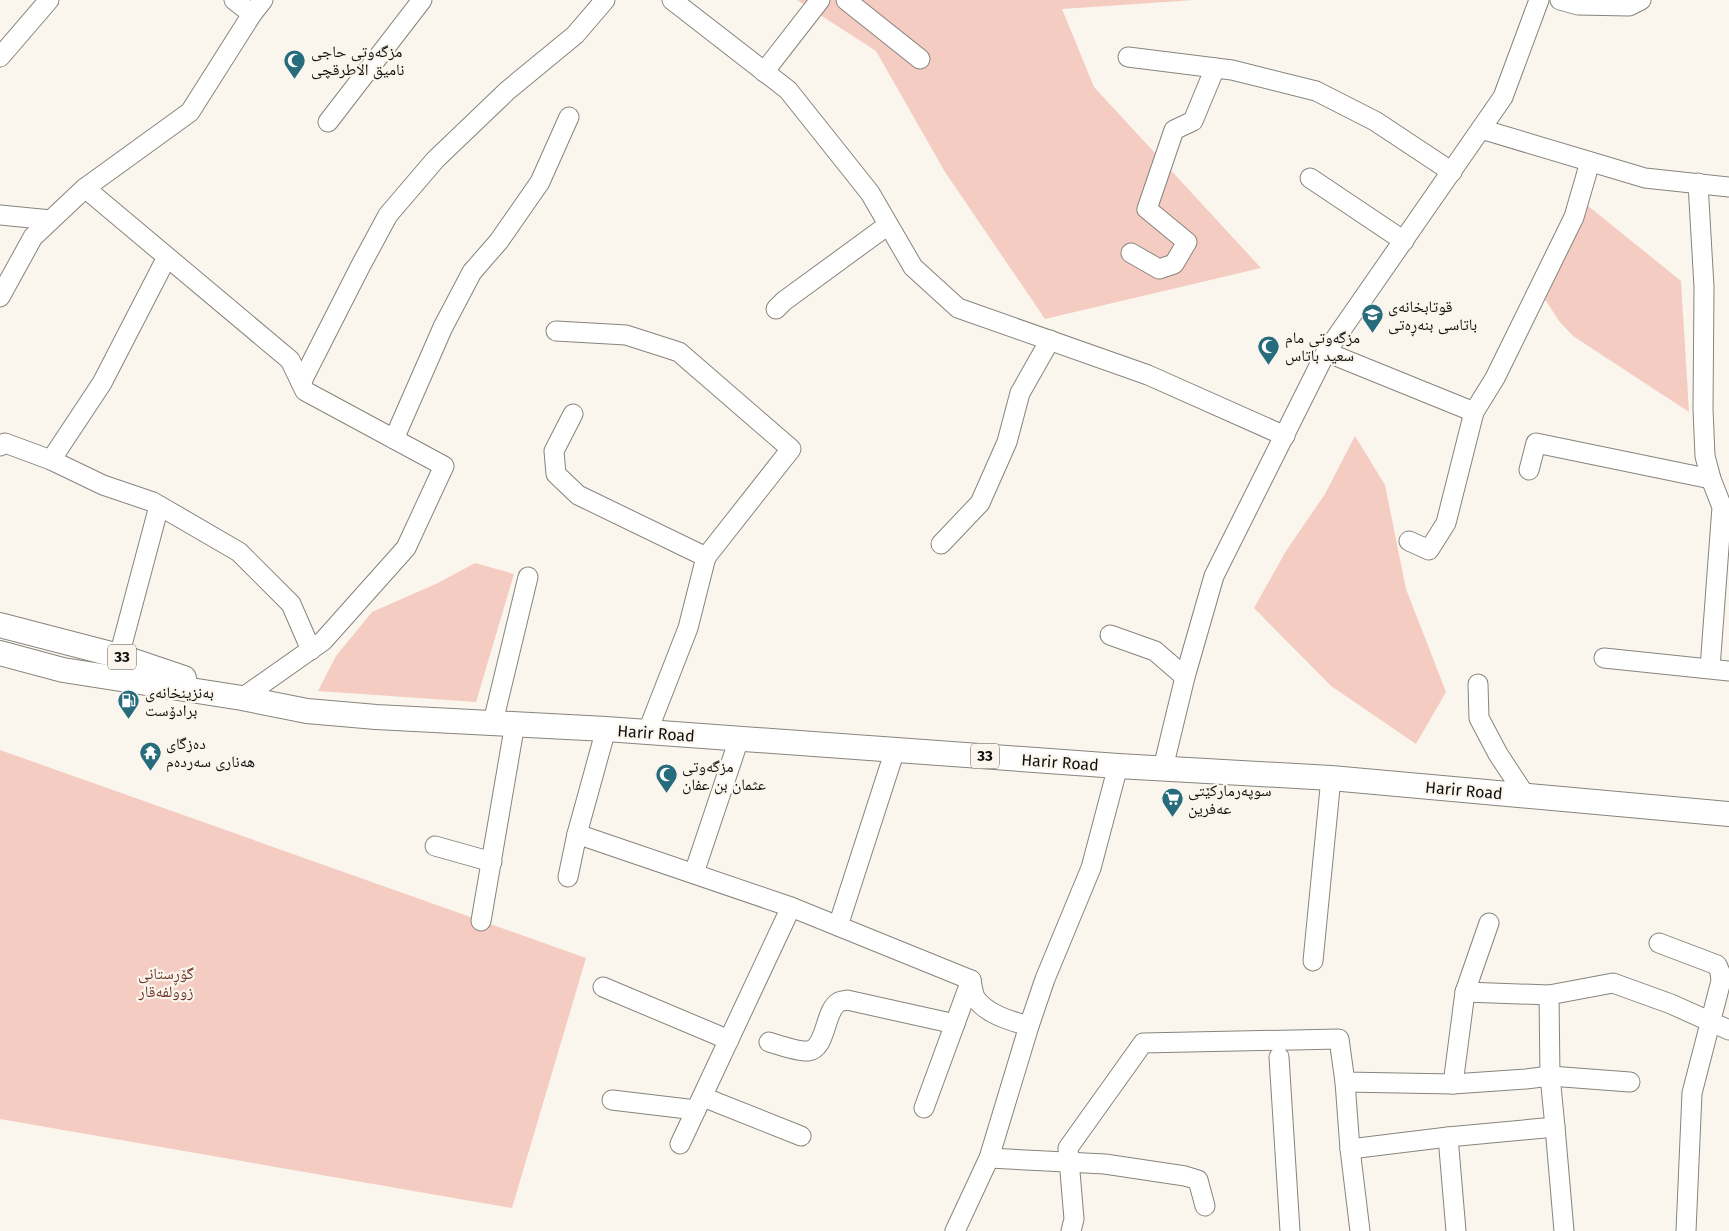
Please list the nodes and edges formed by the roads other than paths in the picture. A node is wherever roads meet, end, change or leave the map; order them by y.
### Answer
1 (49, 0) edge
2 (234, 0) edge
3 (422, 0) edge
4 (605, 0) edge
5 (820, 0) edge
6 (846, 0) edge
7 (1539, 0) edge
8 (1560, 0) edge
9 (1641, 0) edge
10 (685, 4) edge
11 (258, 7) edge
12 (0, 57) edge
13 (1128, 57) dead end
14 (920, 58) dead end
15 (1215, 68) junction
16 (764, 72) junction
17 (569, 117) dead end
18 (328, 122) dead end
19 (1481, 129) junction
20 (1590, 162) junction
21 (1452, 172) junction
22 (1310, 178) dead end
23 (1698, 183) junction
24 (1729, 187) edge
25 (85, 188) junction
26 (0, 215) edge
27 (51, 220) junction
28 (888, 225) junction
29 (1404, 241) junction
30 (1131, 253) dead end
31 (167, 257) junction
32 (0, 297) edge
33 (776, 309) dead end
34 (556, 331) dead end
35 (1050, 340) junction
36 (1326, 352) junction
37 (301, 383) junction
38 (1474, 412) junction
39 (573, 414) dead end
40 (1285, 436) junction
41 (394, 439) junction
42 (0, 446) edge
43 (51, 460) junction
44 (1529, 470) dead end
45 (1711, 479) junction
46 (159, 506) junction
47 (1725, 508) edge
48 (1410, 541) dead end
49 (941, 544) dead end
50 (706, 557) junction
51 (528, 577) dead end
52 (0, 625) edge
53 (1110, 635) dead end
54 (311, 650) junction
55 (0, 652) edge
56 (119, 656) junction
57 (1604, 658) dead end
58 (1710, 668) junction
59 (1729, 671) edge
60 (1185, 677) junction
61 (1478, 684) dead end
62 (242, 698) junction
63 (504, 723) junction
64 (606, 729) junction
65 (651, 732) junction
66 (740, 739) junction
67 (895, 750) junction
68 (1118, 766) junction
69 (1163, 768) junction
70 (1331, 778) junction
71 (1525, 795) junction
72 (1729, 814) edge
73 (578, 834) junction
74 (435, 846) dead end
75 (492, 862) junction
76 (694, 873) junction
77 (568, 877) dead end
78 (791, 907) junction
79 (481, 921) dead end
80 (1489, 923) dead end
81 (838, 926) junction
82 (1659, 944) dead end
83 (1313, 961) dead end
84 (970, 980) junction
85 (603, 987) dead end
86 (1465, 992) junction
87 (1549, 995) junction
88 (1711, 1022) junction
89 (954, 1024) junction
90 (1029, 1026) junction
91 (1729, 1030) edge
92 (729, 1040) junction
93 (769, 1042) dead end
94 (1279, 1057) dead end
95 (1550, 1076) junction
96 (1345, 1082) junction
97 (1630, 1082) dead end
98 (1453, 1084) junction
99 (612, 1100) dead end
100 (699, 1104) junction
101 (924, 1108) dead end
102 (1555, 1127) junction
103 (802, 1136) dead end
104 (1448, 1137) junction
105 (680, 1144) dead end
106 (1350, 1149) junction
107 (989, 1158) junction
108 (1069, 1162) junction
109 (1205, 1206) dead end
110 (955, 1231) edge
111 (1071, 1231) edge
112 (1290, 1231) edge
113 (1360, 1231) edge
114 (1456, 1231) edge
115 (1564, 1231) edge
116 (1686, 1231) edge

1 - 12 street
2 - 11 street
3 - 18 street
4 - 37 street
5 - 16 street
6 - 14 street
7 - 19 street
8 - 9 street
10 - 16 street
11 - 25 street
13 - 15 street
15 - 21 street
15 - 30 street
16 - 28 street
17 - 41 street
19 - 20 street
19 - 21 street
20 - 23 street
20 - 38 street
21 - 29 street
22 - 29 street
23 - 24 street
23 - 45 street
25 - 27 street
25 - 31 street
26 - 27 street
27 - 32 street
28 - 33 street
28 - 35 street
29 - 36 street
31 - 37 street
31 - 43 street
34 - 50 street
35 - 40 street
35 - 49 street
36 - 38 street
36 - 40 street
37 - 41 street
38 - 48 street
39 - 50 street
40 - 60 street
41 - 54 street
42 - 43 street
43 - 46 street
44 - 45 street
45 - 47 street
46 - 54 street
46 - 56 street
47 - 58 street
50 - 65 street
51 - 63 street
52 - 56 main road, 33
53 - 60 street
54 - 62 street
55 - 62 main road, 33
56 - 62 main road, 33
57 - 58 street
58 - 59 street
60 - 69 street
61 - 71 street
62 - 63 main road, Harir Road / 33
63 - 64 main road, Harir Road / 33
63 - 75 street
64 - 65 main road, Harir Road / 33
64 - 73 street
65 - 66 main road, Harir Road / 33
66 - 67 main road, Harir Road / 33
66 - 76 street
67 - 68 main road, Harir Road / 33
67 - 81 street
68 - 69 main road, Harir Road / 33
68 - 90 street
69 - 70 main road, Harir Road / 33
70 - 71 main road, Harir Road / 33
70 - 83 street
71 - 72 main road, Harir Road / 33
73 - 76 street
73 - 77 street
74 - 75 street
75 - 79 street
76 - 78 street
78 - 81 street
78 - 92 street
80 - 86 street
81 - 84 street
82 - 88 street
84 - 89 street
84 - 90 street
85 - 92 street
86 - 87 street
86 - 98 street
87 - 88 street
87 - 95 street
88 - 91 street
88 - 116 street
89 - 93 street
89 - 101 street
90 - 107 street
92 - 100 street
94 - 112 street
95 - 97 street
95 - 98 street
95 - 102 street
96 - 98 street
96 - 106 street
96 - 108 street
99 - 100 street
100 - 103 street
100 - 105 street
102 - 104 street
102 - 115 street
104 - 106 street
104 - 114 street
106 - 113 street
107 - 108 street
107 - 110 street
108 - 109 street
108 - 111 street

